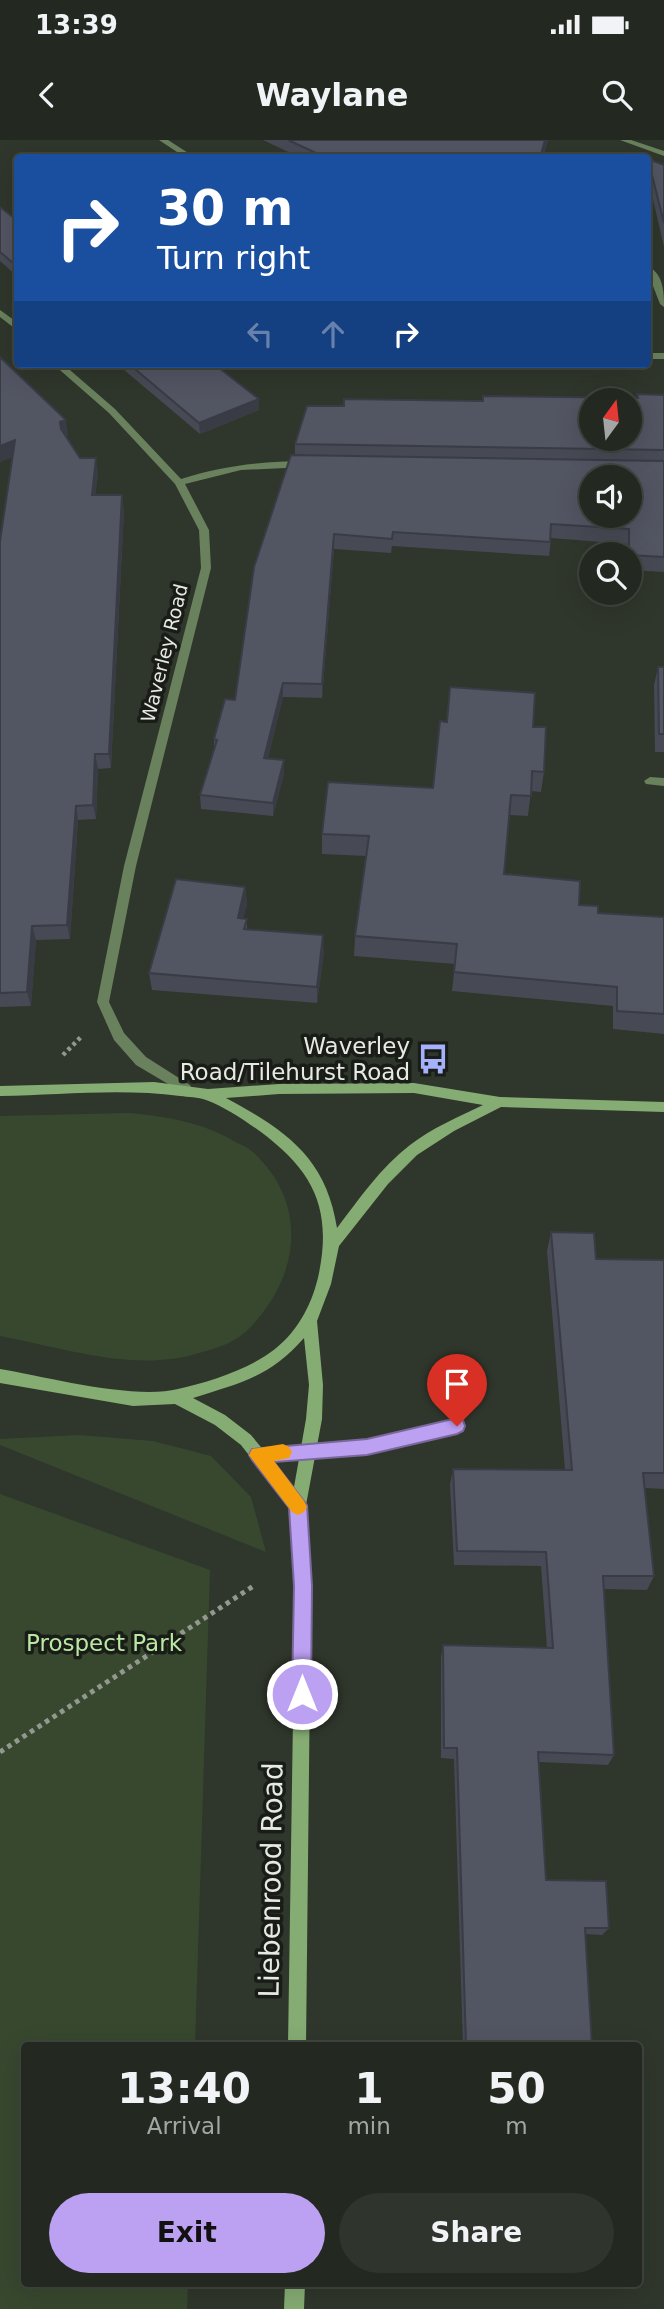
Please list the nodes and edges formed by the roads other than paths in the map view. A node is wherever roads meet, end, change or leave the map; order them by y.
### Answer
1 (163, 140) edge
2 (624, 140) edge
3 (186, 154) edge
4 (664, 154) edge
5 (651, 271) edge
6 (664, 304) edge
7 (0, 313) edge
8 (14, 325) edge
9 (63, 368) edge
10 (313, 464) edge
11 (179, 483) junction
12 (650, 781) dead end
13 (664, 782) edge
14 (186, 1089) junction
15 (0, 1091) edge
16 (207, 1094) junction
17 (500, 1102) junction
18 (664, 1107) edge
19 (332, 1244) junction
20 (310, 1321) junction
21 (0, 1376) edge
22 (176, 1398) junction
23 (457, 1426) dead end
24 (307, 1450) junction
25 (258, 1455) junction
26 (298, 1505) junction
27 (298, 2042) edge
28 (295, 2287) edge
29 (295, 2309) edge

1 - 3 street
2 - 4 street
5 - 6 street
7 - 8 street
9 - 11 street, Waverley Road
10 - 11 street
11 - 14 street, Waverley Road
12 - 13 street
14 - 15 street
14 - 16 street
16 - 17 street
16 - 19 street
17 - 18 street
17 - 19 street
19 - 20 street
20 - 22 street
20 - 24 street, Liebenrood Road
21 - 22 street
22 - 25 street
23 - 24 street
24 - 25 street
24 - 26 street, Liebenrood Road
25 - 26 street
26 - 27 street, Liebenrood Road
28 - 29 street

